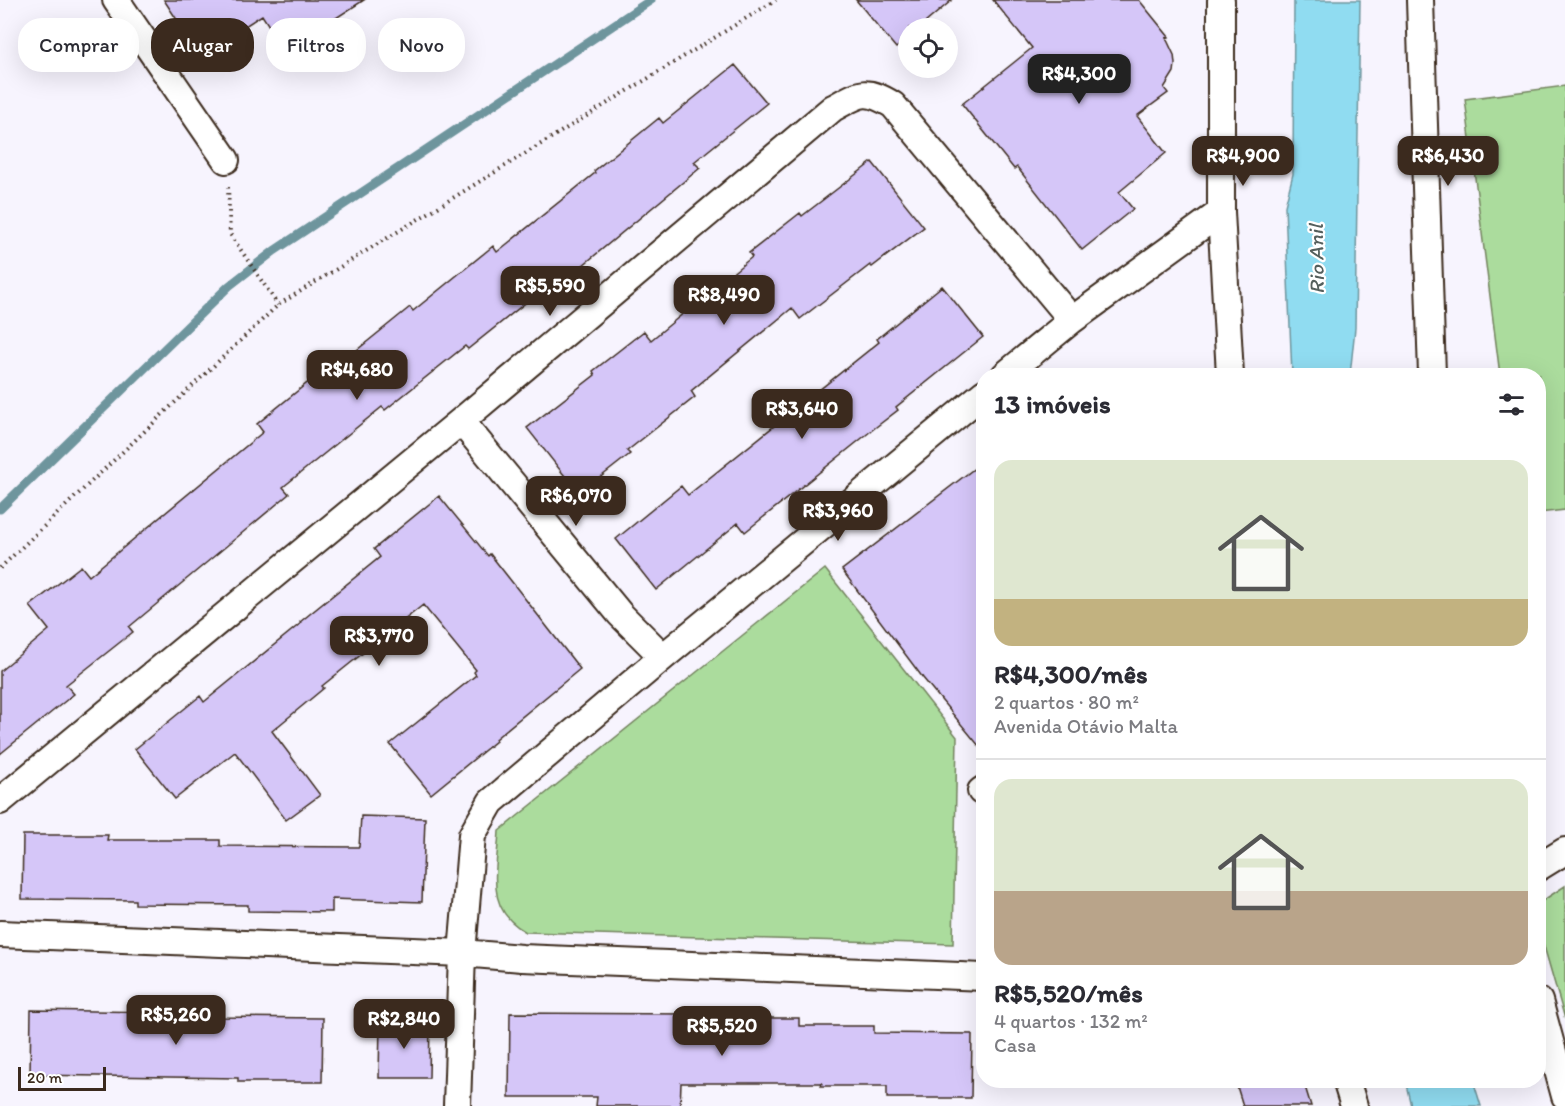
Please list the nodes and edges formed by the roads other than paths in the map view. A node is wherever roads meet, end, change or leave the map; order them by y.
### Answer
1 (116, 0) edge
2 (1221, 0) edge
3 (1420, 0) edge
4 (226, 160) road end
5 (1221, 212) junction
6 (1072, 320) junction
7 (1014, 368) edge
8 (1230, 368) edge
9 (1432, 368) edge
10 (976, 400) edge
11 (461, 421) junction
12 (663, 657) junction
13 (0, 801) edge
14 (1565, 851) edge
15 (1546, 863) edge
16 (0, 934) edge
17 (462, 952) junction
18 (976, 977) edge
19 (1546, 1027) edge
20 (1348, 1088) edge
21 (1565, 1096) edge
22 (457, 1106) edge
23 (1354, 1106) edge

1 - 4 street
2 - 5 street
3 - 9 street
5 - 6 street
5 - 8 street
6 - 7 street
6 - 11 street
10 - 12 street
11 - 12 street
11 - 13 street
12 - 17 street
14 - 15 street
16 - 17 street
17 - 18 street
17 - 22 street
19 - 21 street
20 - 23 street

